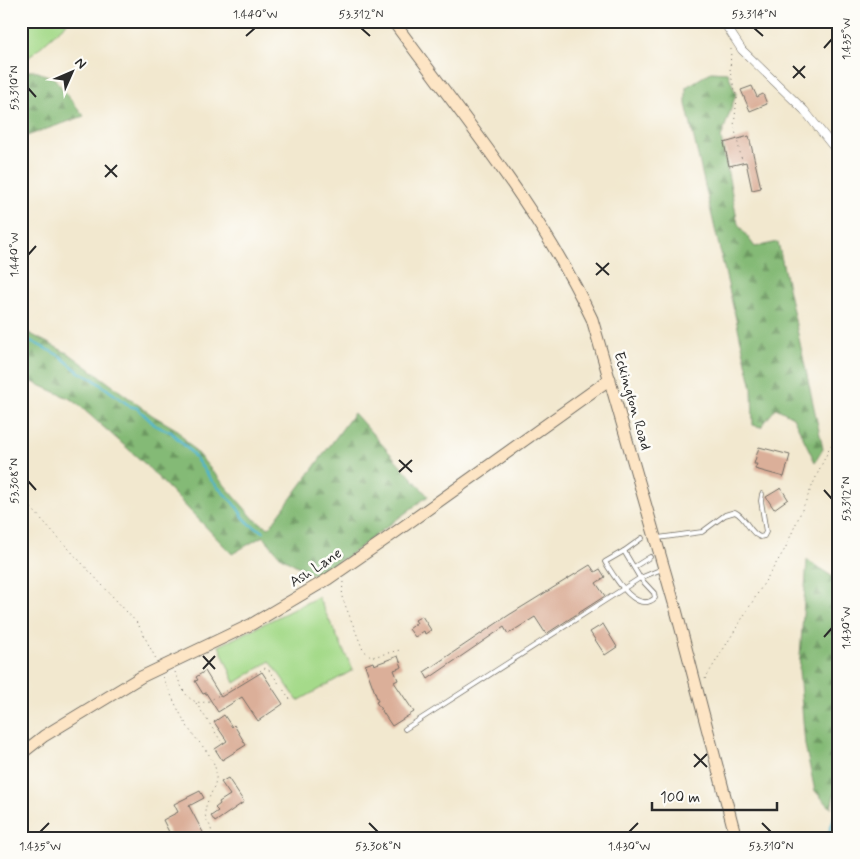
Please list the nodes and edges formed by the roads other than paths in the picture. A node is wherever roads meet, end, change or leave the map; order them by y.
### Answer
1 (393, 21) edge
2 (723, 21) edge
3 (839, 154) edge
4 (610, 379) junction
5 (762, 494) dead end
6 (642, 538) dead end
7 (656, 539) junction
8 (624, 551) junction
9 (650, 556) dead end
10 (634, 567) junction
11 (664, 568) junction
12 (640, 578) junction
13 (623, 589) junction
14 (405, 729) dead end
15 (21, 754) edge
16 (736, 838) edge

1 - 4 main road, Eckington Road
2 - 3 street
4 - 7 main road, Eckington Road
4 - 15 main road, Ash Lane
5 - 7 lane
6 - 8 lane
7 - 11 main road, Eckington Road
8 - 10 lane
8 - 13 lane
9 - 10 lane
10 - 12 lane
11 - 12 lane
11 - 16 main road, Eckington Road
12 - 13 lane
12 - 13 lane
13 - 14 lane

